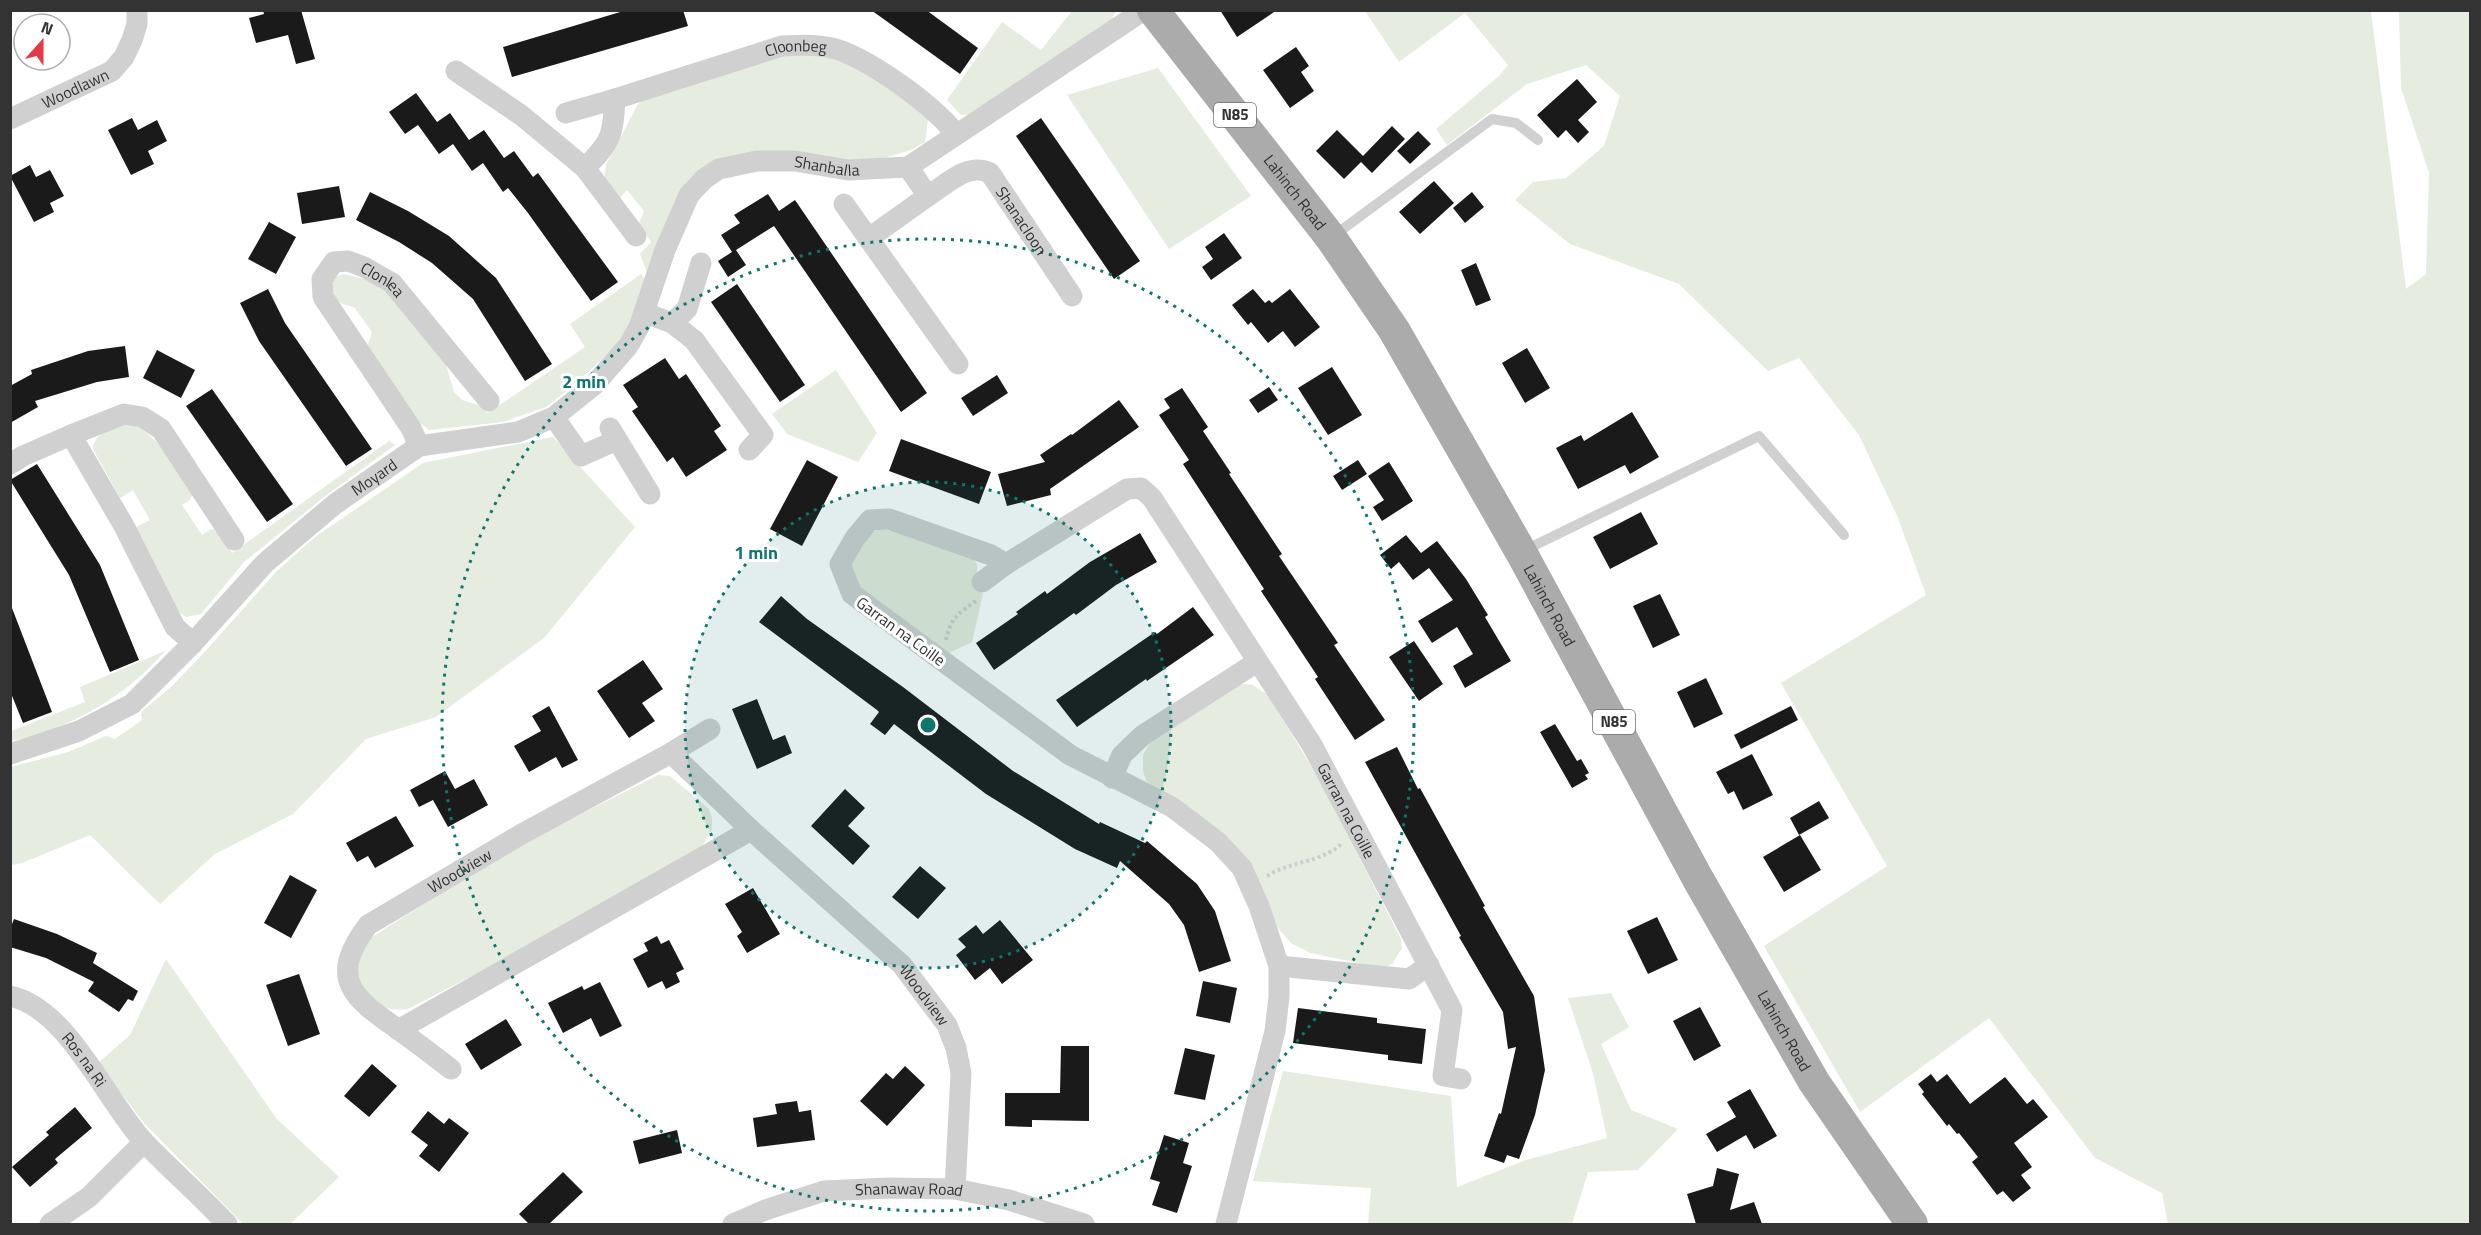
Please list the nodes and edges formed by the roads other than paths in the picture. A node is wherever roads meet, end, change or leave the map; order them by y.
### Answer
1 (137, 10) edge
2 (1144, 10) edge
3 (1153, 10) edge
4 (456, 71) dead end
5 (615, 99) junction
6 (566, 113) dead end
7 (10, 119) edge
8 (956, 135) junction
9 (1538, 140) dead end
10 (908, 167) junction
11 (585, 168) junction
12 (928, 196) junction
13 (844, 204) dead end
14 (636, 236) dead end
15 (868, 238) junction
16 (1331, 238) junction
17 (701, 263) dead end
18 (1072, 296) dead end
19 (645, 313) junction
20 (672, 322) junction
21 (958, 364) dead end
22 (594, 384) joint
23 (489, 401) dead end
24 (554, 417) junction
25 (71, 435) junction
26 (419, 446) junction
27 (749, 450) dead end
28 (10, 464) edge
29 (650, 494) dead end
30 (1844, 535) dead end
31 (234, 540) dead end
32 (1521, 552) junction
33 (1006, 564) junction
34 (982, 582) road end
35 (193, 643) junction
36 (1257, 662) junction
37 (710, 729) dead end
38 (671, 753) junction
39 (10, 754) edge
40 (1112, 778) junction
41 (751, 831) junction
42 (1429, 965) junction
43 (1280, 966) junction
44 (10, 996) edge
45 (398, 1030) junction
46 (451, 1069) dead end
47 (1461, 1079) dead end
48 (144, 1142) junction
49 (955, 1190) junction
50 (50, 1224) edge
51 (227, 1224) edge
52 (734, 1224) edge
53 (1084, 1224) edge
54 (1226, 1224) edge
55 (1909, 1224) edge

1 - 7 street, Woodlawn
2 - 8 street
3 - 16 main road, Lahinch Road / N85
4 - 11 street
5 - 6 street, Cloonbeg
5 - 8 street, Cloonbeg
5 - 11 street
8 - 10 street
9 - 16 lane
10 - 12 street
10 - 19 street, Shanballa
11 - 14 street
12 - 15 street, Shanacloon
12 - 18 street, Shanacloon
13 - 15 street
15 - 21 street
16 - 32 main road, Lahinch Road / N85
17 - 20 street
19 - 20 street
19 - 22 street, Shanballa
20 - 27 street
22 - 24 street, Moyard
23 - 26 street, Clonlea
24 - 26 street, Moyard
24 - 29 street
25 - 28 street
25 - 31 street
25 - 35 street
26 - 35 street, Moyard
30 - 32 lane
32 - 55 main road, Lahinch Road / N85
33 - 34 street, Garran na Coille
33 - 36 street, Garran na Coille
33 - 40 street, Garran na Coille
35 - 39 street, Moyard
36 - 40 street
36 - 42 street, Garran na Coille
37 - 38 street, Woodview
38 - 41 street, Woodview
38 - 45 street, Woodview
40 - 43 street, Garran na Coille
41 - 45 street
41 - 49 street, Woodview
42 - 43 street
42 - 47 street, Garran na Coille
43 - 54 street, Garran na Coille
44 - 48 street, Ros na Ri
45 - 46 street, Woodview
48 - 50 street
48 - 51 street, Ros na Ri
49 - 52 street, Shanaway Road
49 - 53 street, Shanaway Road

